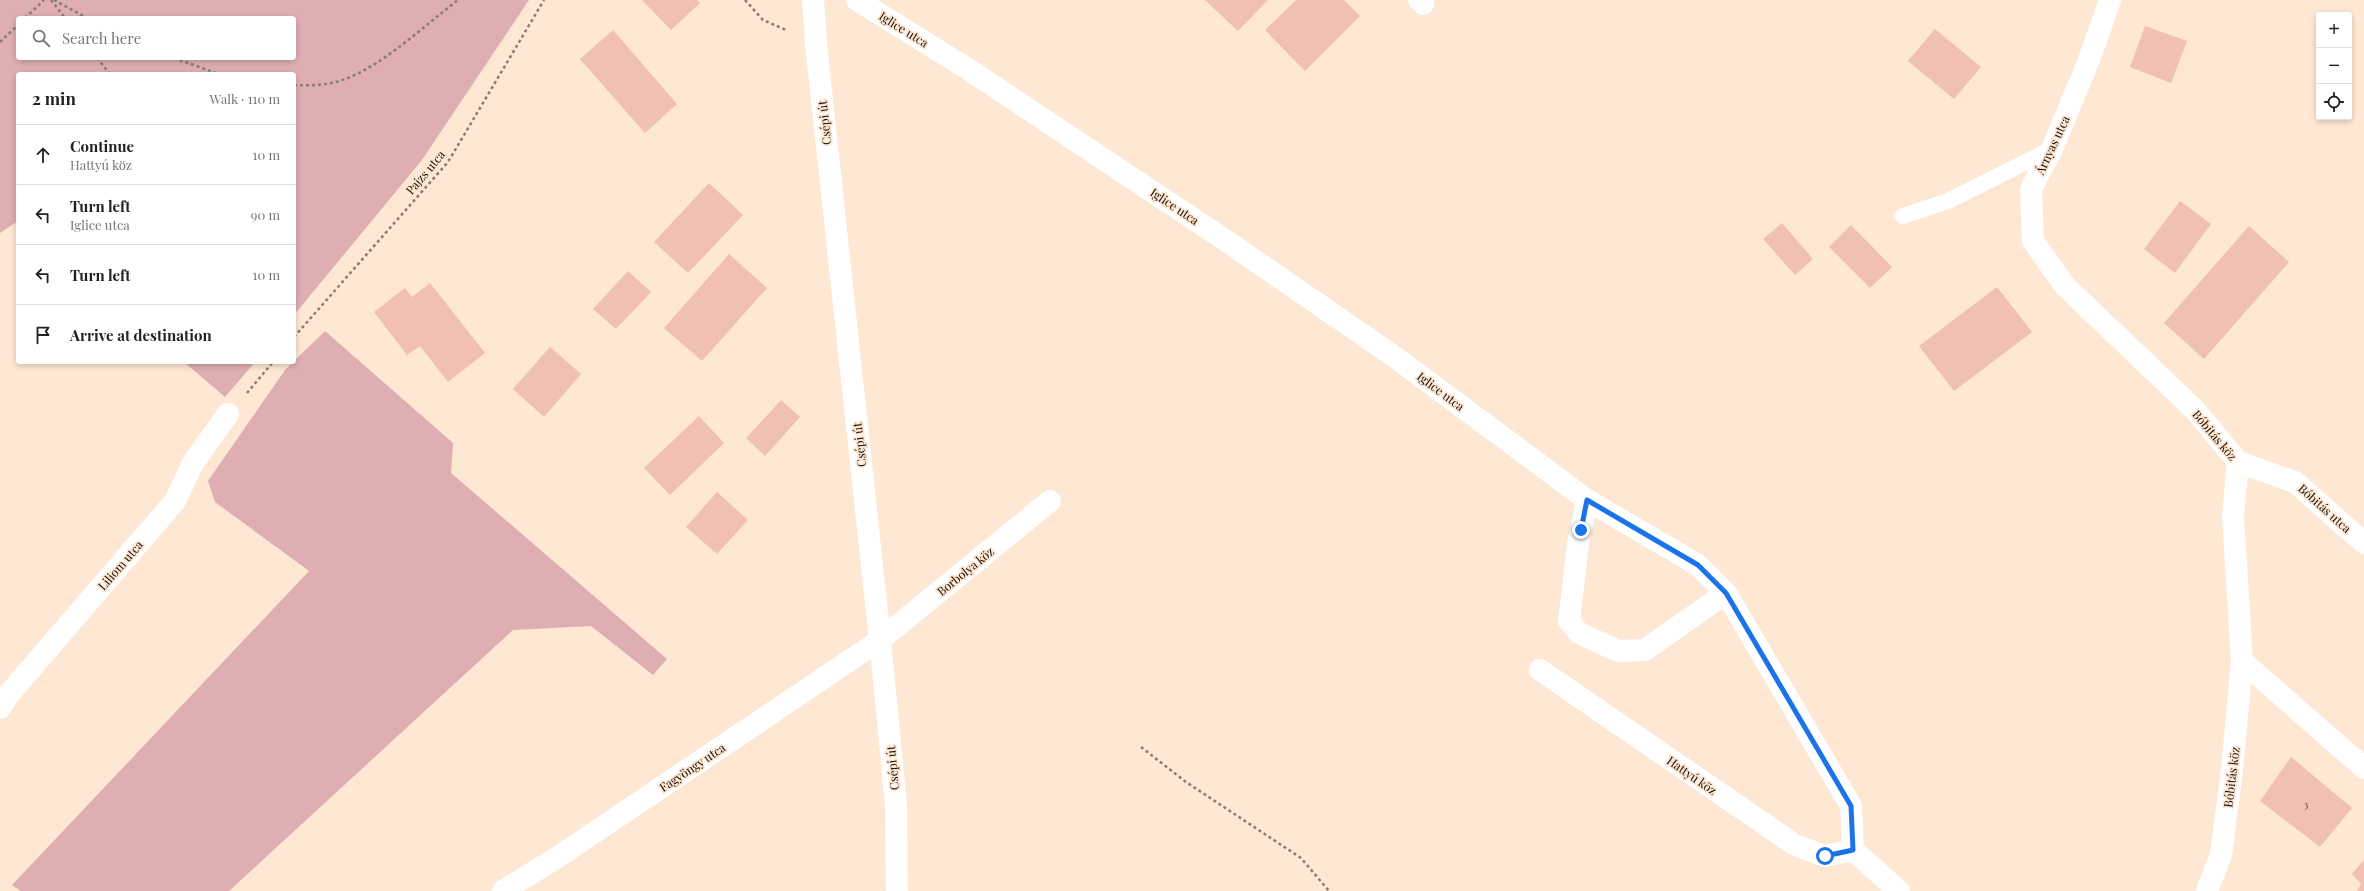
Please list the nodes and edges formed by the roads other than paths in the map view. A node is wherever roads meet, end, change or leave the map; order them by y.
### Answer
1 (813, 0) edge
2 (857, 0) edge
3 (2110, 0) edge
4 (2052, 149) junction
5 (1903, 216) dead end
6 (2065, 286) joint
7 (228, 414) road end
8 (2238, 462) junction
9 (1587, 500) junction
10 (1050, 501) dead end
11 (2364, 543) edge
12 (1726, 593) junction
13 (880, 640) junction
14 (2242, 661) junction
15 (1540, 670) dead end
16 (3, 696) edge
17 (2364, 768) edge
18 (1853, 850) junction
19 (503, 891) edge
20 (897, 891) edge
21 (1899, 891) edge
22 (2207, 891) edge

1 - 13 street, Csépi út
2 - 9 street, Iglice utca
3 - 4 street, Árnyas utca
4 - 5 lane
4 - 6 street, Árnyas utca
6 - 8 street, Bóbitás köz
7 - 16 street, Liliom utca
8 - 11 street, Bóbitás utca
8 - 14 street, Bóbitás köz
9 - 12 street, Iglice utca
9 - 12 street
10 - 13 street, Borbolya köz
12 - 18 street, Iglice utca
13 - 19 street, Fagyöngy utca
13 - 20 street, Csépi út
14 - 17 street
14 - 22 street, Bóbitás köz
15 - 18 street, Hattyú köz
18 - 21 street

